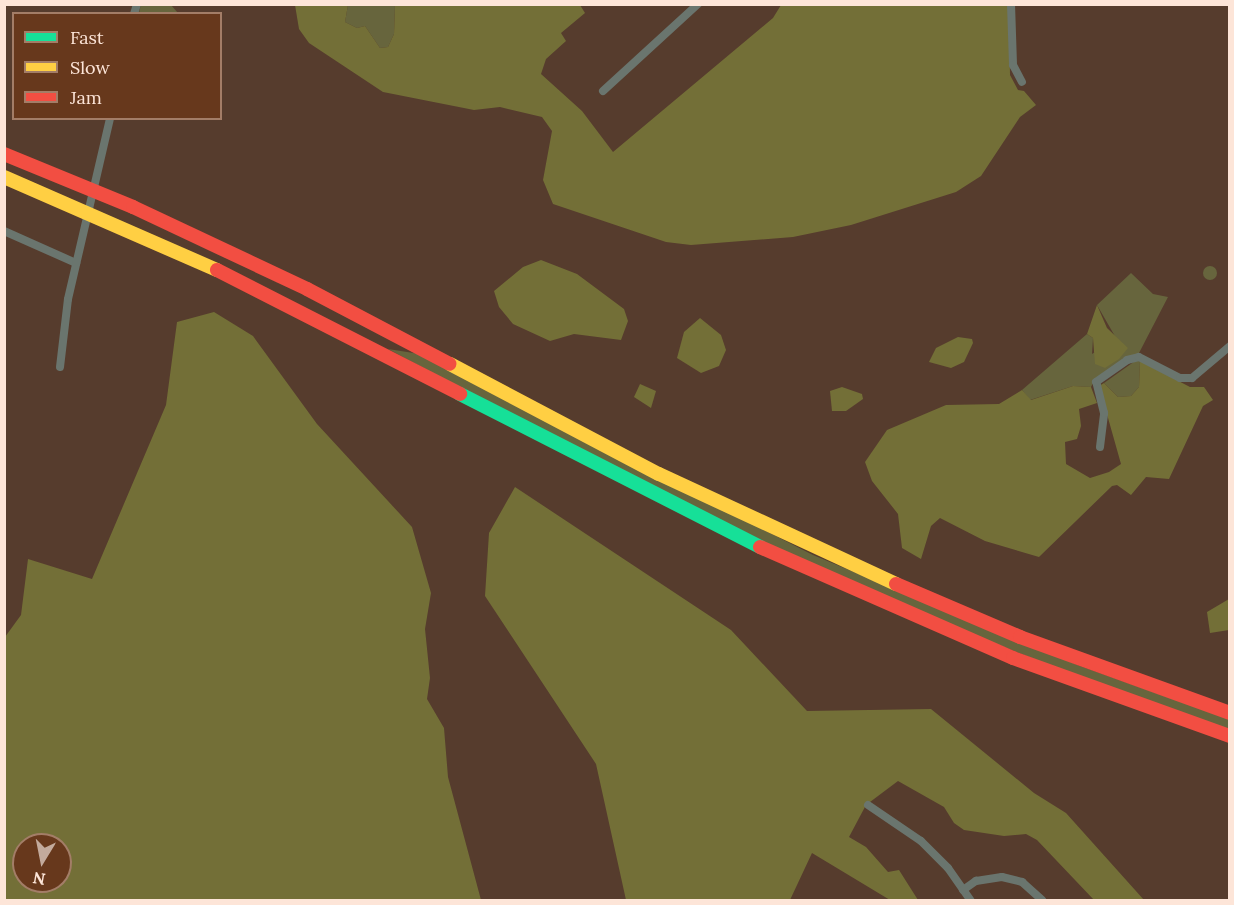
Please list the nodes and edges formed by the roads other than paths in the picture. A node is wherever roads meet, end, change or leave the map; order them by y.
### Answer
1 (698, 4) edge
2 (1011, 4) edge
3 (1022, 82) dead end
4 (603, 91) dead end
5 (110, 120) edge
6 (4, 154) edge
7 (4, 177) edge
8 (4, 231) edge
9 (76, 263) junction
10 (1230, 346) edge
11 (60, 367) dead end
12 (1100, 447) dead end
13 (1230, 713) edge
14 (1230, 736) edge
15 (868, 805) dead end
16 (963, 890) junction
17 (970, 900) edge
18 (1042, 900) edge

1 - 4 street
2 - 3 street
5 - 9 street
6 - 13 highway
7 - 14 highway
8 - 9 street
9 - 11 street
10 - 12 street
15 - 16 street
16 - 17 street
16 - 18 street

